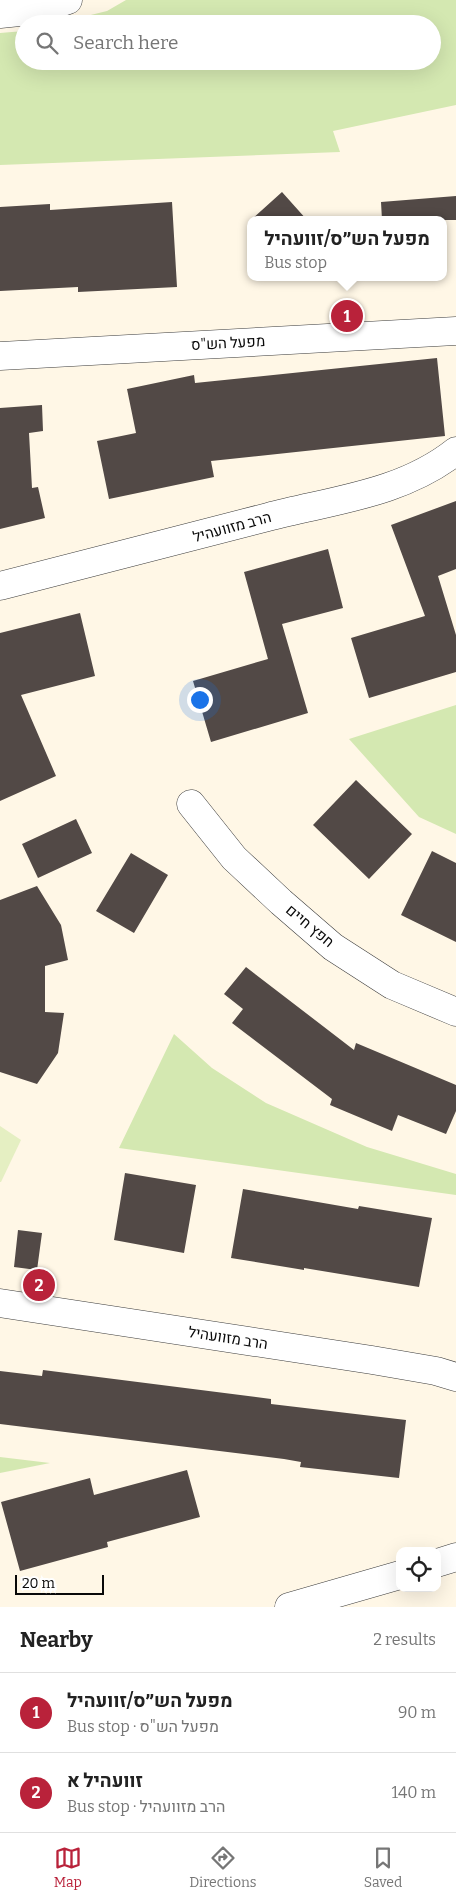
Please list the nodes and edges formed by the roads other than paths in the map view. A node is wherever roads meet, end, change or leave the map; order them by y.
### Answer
1 (68, 0) edge
2 (0, 14) edge
3 (456, 331) edge
4 (0, 356) edge
5 (456, 451) edge
6 (0, 586) edge
7 (191, 804) dead end
8 (456, 1012) edge
9 (0, 1303) edge
10 (456, 1377) edge
11 (456, 1557) edge
12 (441, 1562) edge
13 (396, 1576) edge
14 (289, 1607) edge

1 - 2 street
3 - 4 street, מפעל הש"ס
5 - 6 street, הרב מזוועהיל
7 - 8 street, חפץ חיים
9 - 10 street, הרב מזוועהיל
11 - 12 street
13 - 14 street

